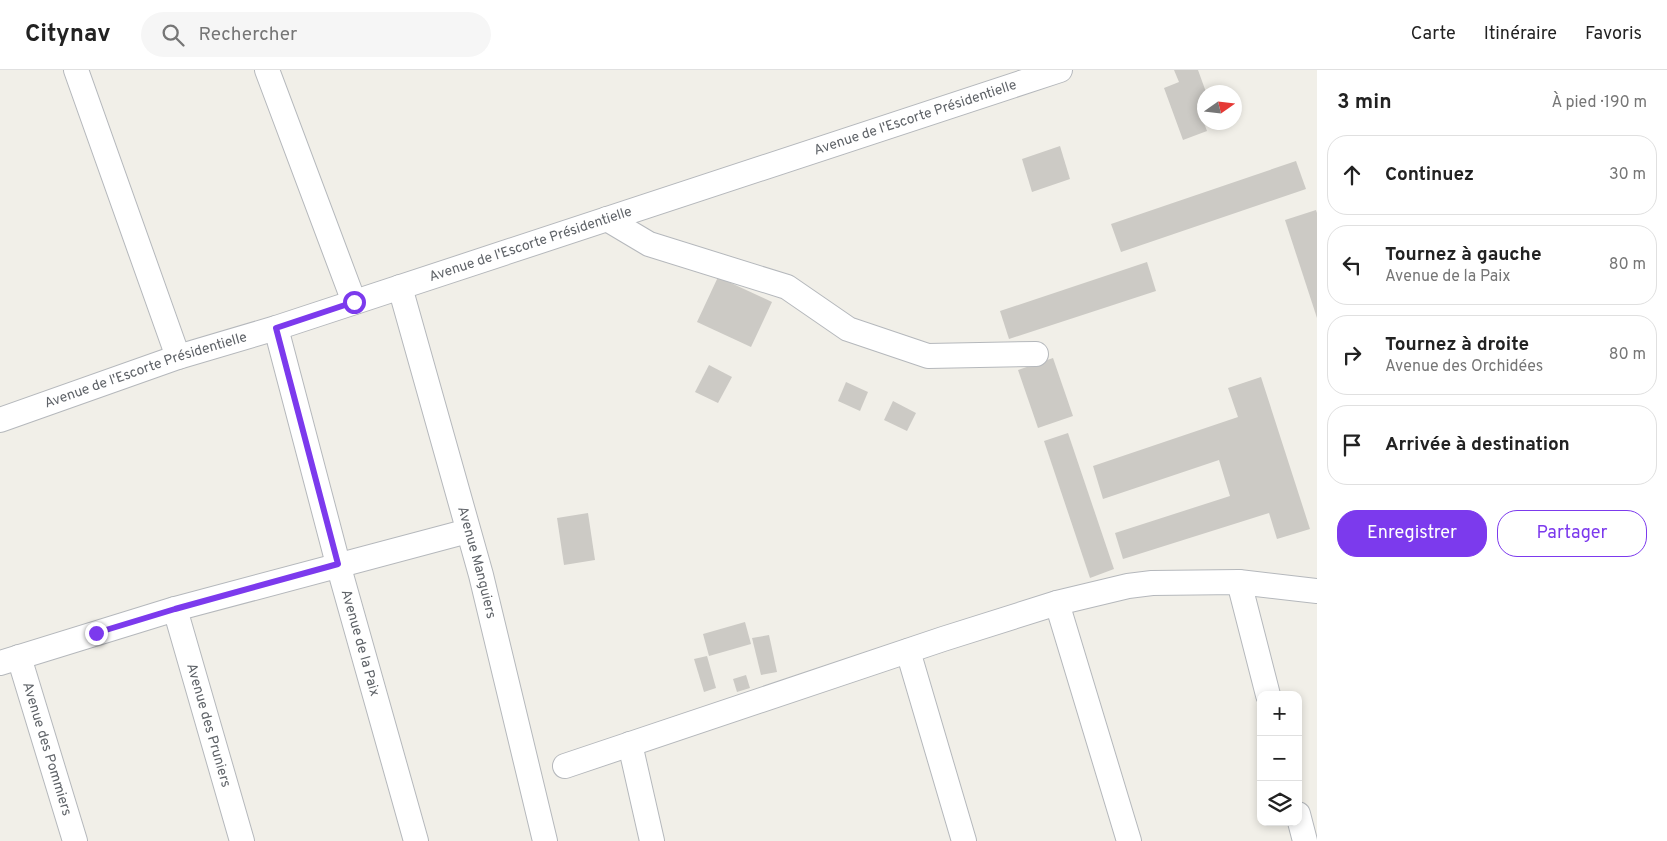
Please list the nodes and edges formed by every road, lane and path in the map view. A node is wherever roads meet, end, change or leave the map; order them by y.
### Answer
1 (76, 70) edge
2 (267, 70) edge
3 (1060, 70) edge
4 (607, 219) junction
5 (400, 287) junction
6 (354, 302) junction
7 (276, 328) junction
8 (1036, 354) dead end
9 (178, 357) junction
10 (0, 420) edge
11 (468, 530) junction
12 (338, 564) junction
13 (1239, 582) junction
14 (1317, 591) edge
15 (1057, 604) junction
16 (175, 609) junction
17 (908, 651) junction
18 (9, 660) edge
19 (1267, 691) edge
20 (630, 744) junction
21 (565, 766) dead end
22 (75, 841) edge
23 (242, 841) edge
24 (416, 841) edge
25 (546, 841) edge
26 (652, 841) edge
27 (964, 841) edge
28 (1129, 841) edge

1 - 9 street
2 - 6 street
3 - 4 street, Avenue de l'Escorte Présidentielle
4 - 5 street, Avenue de l'Escorte Présidentielle
4 - 8 street
5 - 6 street, Avenue de l'Escorte Présidentielle
5 - 11 street, Avenue Manguiers
6 - 7 street, Avenue de l'Escorte Présidentielle
7 - 9 street, Avenue de l'Escorte Présidentielle
7 - 12 street, Avenue de la Paix
9 - 10 street, Avenue de l'Escorte Présidentielle
11 - 12 street
11 - 25 street, Avenue Manguiers
12 - 16 street
12 - 24 street, Avenue de la Paix
13 - 14 street
13 - 15 street
13 - 19 street
15 - 17 street
15 - 28 street
16 - 18 street
16 - 23 street, Avenue des Pruniers
17 - 20 street
17 - 27 street
18 - 22 street, Avenue des Pommiers
20 - 21 street
20 - 26 street

